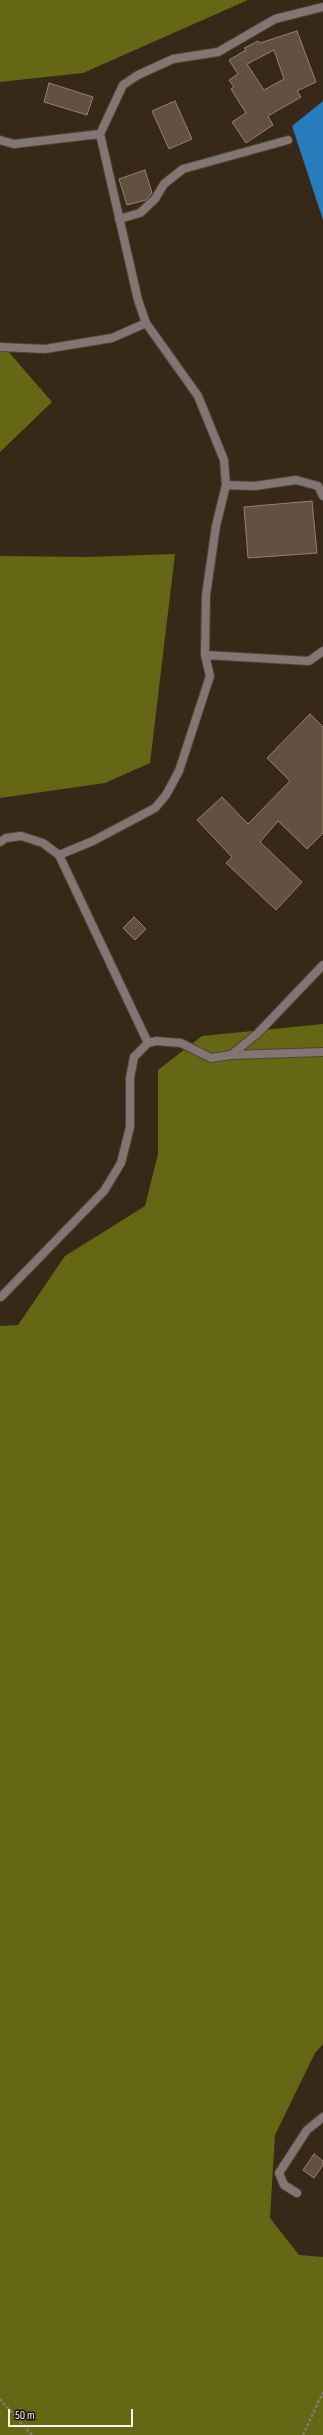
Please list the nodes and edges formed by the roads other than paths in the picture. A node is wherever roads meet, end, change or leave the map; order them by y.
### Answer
1 (323, 7) edge
2 (100, 134) junction
3 (0, 140) edge
4 (288, 140) dead end
5 (119, 219) junction
6 (146, 324) junction
7 (0, 347) edge
8 (226, 485) junction
9 (323, 496) edge
10 (323, 651) edge
11 (205, 656) junction
12 (0, 842) edge
13 (59, 855) junction
14 (323, 965) edge
15 (148, 1043) junction
16 (323, 1052) edge
17 (231, 1055) junction
18 (1, 1297) dead end
19 (323, 2117) edge
20 (297, 2193) dead end

1 - 2 street
2 - 3 street
2 - 5 street
4 - 5 street
5 - 6 street
6 - 7 street
6 - 8 street
8 - 9 street
8 - 11 street
10 - 11 street
11 - 13 street
12 - 13 street
13 - 15 street
14 - 17 street
15 - 17 street
15 - 18 street
16 - 17 street
19 - 20 street

